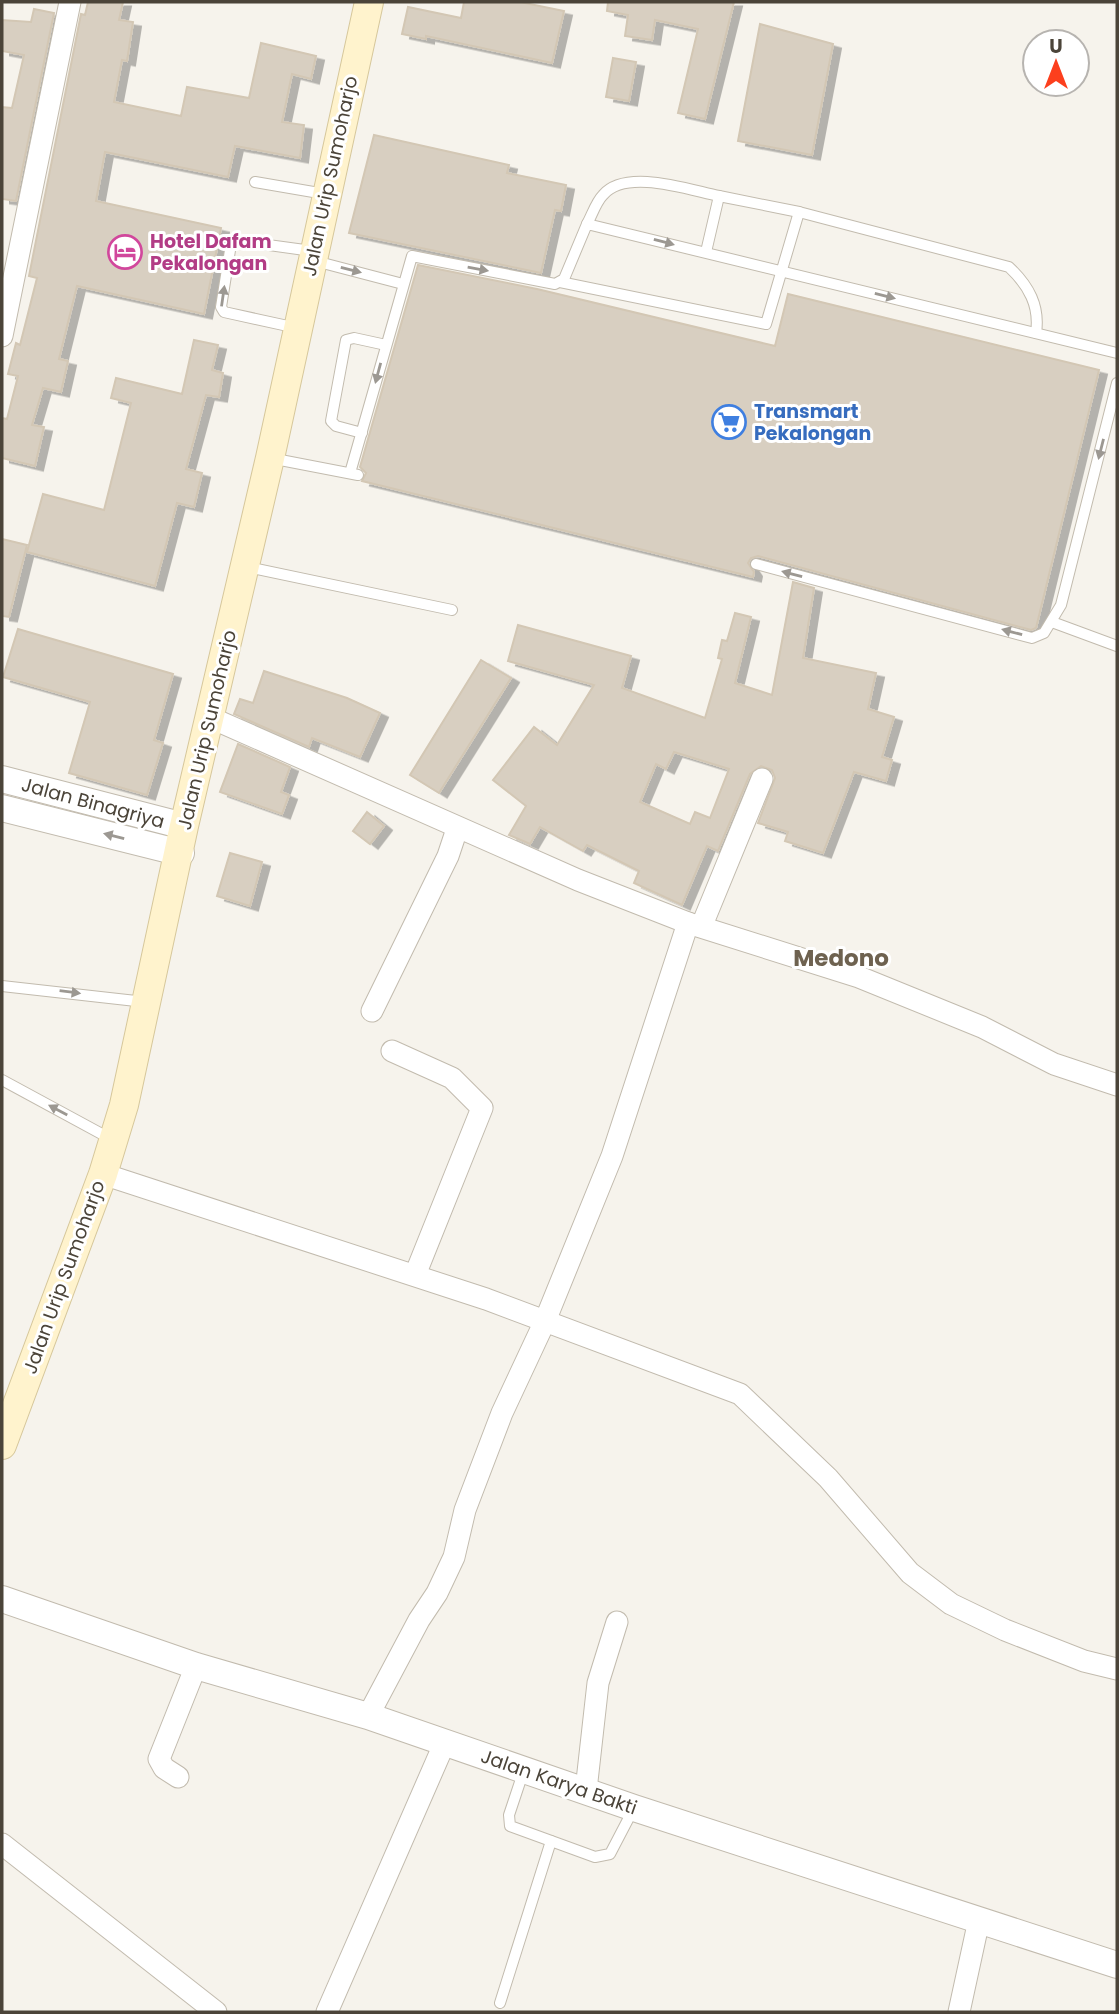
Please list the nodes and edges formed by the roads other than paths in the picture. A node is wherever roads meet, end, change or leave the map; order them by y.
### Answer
1 (71, 2) edge
2 (369, 2) edge
3 (254, 182) dead end
4 (325, 194) junction
5 (719, 196) junction
6 (799, 212) junction
7 (587, 224) junction
8 (706, 252) junction
9 (312, 255) junction
10 (784, 271) junction
11 (561, 282) junction
12 (403, 284) junction
13 (297, 328) junction
14 (1037, 333) junction
15 (2, 335) edge
16 (386, 345) junction
17 (1117, 353) edge
18 (1117, 383) edge
19 (362, 433) junction
20 (270, 458) junction
21 (756, 564) dead end
22 (244, 566) junction
23 (452, 610) dead end
24 (1052, 622) junction
25 (1117, 646) edge
26 (209, 717) junction
27 (2, 779) edge
28 (762, 779) dead end
29 (2, 808) edge
30 (457, 829) junction
31 (182, 840) junction
32 (695, 924) junction
33 (2, 986) edge
34 (145, 1002) junction
35 (373, 1011) dead end
36 (392, 1051) dead end
37 (2, 1080) edge
38 (1117, 1085) edge
39 (114, 1140) junction
40 (103, 1174) junction
41 (415, 1275) junction
42 (545, 1321) junction
43 (2, 1445) edge
44 (2, 1600) edge
45 (617, 1622) dead end
46 (196, 1666) junction
47 (1117, 1669) edge
48 (368, 1716) junction
49 (445, 1742) junction
50 (524, 1770) junction
51 (178, 1777) dead end
52 (586, 1790) junction
53 (634, 1808) junction
54 (551, 1841) junction
55 (2, 1844) edge
56 (979, 1920) junction
57 (1117, 1965) edge
58 (500, 2003) dead end
59 (216, 2012) edge
60 (327, 2012) edge
61 (959, 2012) edge

1 - 15 street
2 - 4 main road, Jalan Urip Sumoharjo
3 - 4 lane
4 - 9 main road, Jalan Urip Sumoharjo
5 - 6 lane
5 - 7 lane
5 - 8 lane
6 - 10 lane
6 - 14 lane
7 -> 8 lane
7 - 11 lane
8 - 10 lane
9 -> 12 lane
9 - 13 main road, Jalan Urip Sumoharjo
13 -> 9 lane
10 - 11 lane
10 -> 14 lane
12 -> 11 lane
12 - 16 lane
13 - 20 main road, Jalan Urip Sumoharjo
14 - 17 lane
16 -> 19 lane
16 - 19 lane
18 -> 24 lane
19 - 20 lane
20 - 22 main road, Jalan Urip Sumoharjo
24 -> 21 lane
22 - 23 lane
22 - 26 main road, Jalan Urip Sumoharjo
24 - 25 lane
26 - 30 street
26 - 31 main road, Jalan Urip Sumoharjo
27 - 31 street, Jalan Binagriya
28 - 32 street
31 -> 29 street, Jalan Binagriya
30 - 32 street
30 - 35 street
31 - 34 main road, Jalan Urip Sumoharjo
32 - 38 street
32 - 42 street
33 -> 34 lane
34 - 39 main road, Jalan Urip Sumoharjo
36 - 41 street
39 -> 37 lane
39 - 40 main road, Jalan Urip Sumoharjo
40 - 41 street
40 - 43 main road, Jalan Urip Sumoharjo
41 - 42 street
42 - 47 street
42 - 48 street
44 - 46 street, Jalan Karya Bakti
45 - 52 street
46 - 48 street, Jalan Karya Bakti
46 - 51 street
48 - 49 street, Jalan Karya Bakti
49 - 50 street, Jalan Karya Bakti
49 - 60 street
50 - 52 street, Jalan Karya Bakti
50 - 54 lane
52 - 53 street, Jalan Karya Bakti
53 - 54 lane
53 - 56 street, Jalan Karya Bakti
54 - 58 lane
55 - 59 street
56 - 57 street, Jalan Karya Bakti
56 - 61 street

